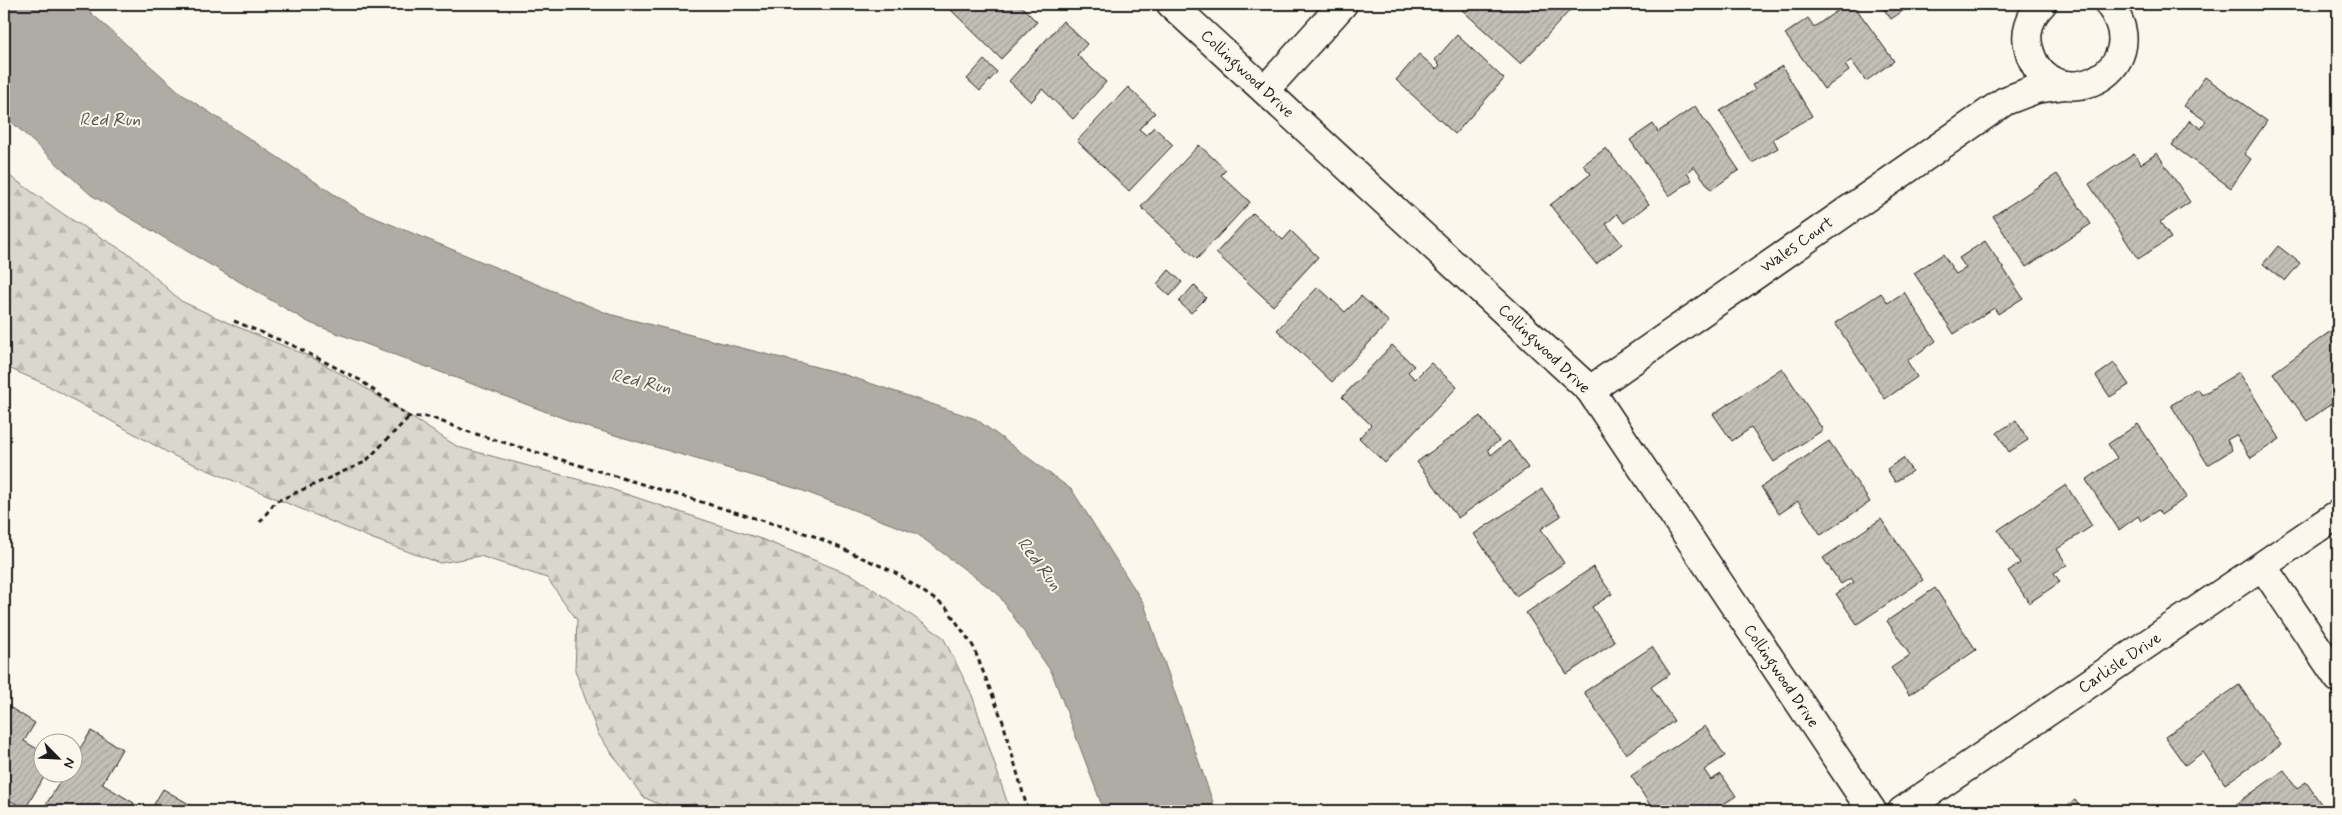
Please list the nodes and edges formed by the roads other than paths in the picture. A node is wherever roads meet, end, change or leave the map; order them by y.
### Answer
1 (1171, 4) edge
2 (1343, 4) edge
3 (2042, 4) edge
4 (2110, 4) edge
5 (2027, 42) junction
6 (2065, 85) junction
7 (1265, 90) junction
8 (2005, 101) junction
9 (1590, 390) junction
10 (2338, 514) edge
11 (2263, 566) junction
12 (2338, 678) edge
13 (1872, 811) edge
14 (1902, 811) edge

1 - 7 street, Collingwood Drive
2 - 7 street
3 - 5 street, Wales Court
4 - 6 street, Wales Court
5 - 6 street
5 - 8 street, Wales Court
6 - 8 street, Wales Court
7 - 9 street, Collingwood Drive
8 - 9 street, Wales Court
9 - 13 street, Collingwood Drive
10 - 11 street, Carlisle Drive
11 - 12 street
11 - 14 street, Carlisle Drive

